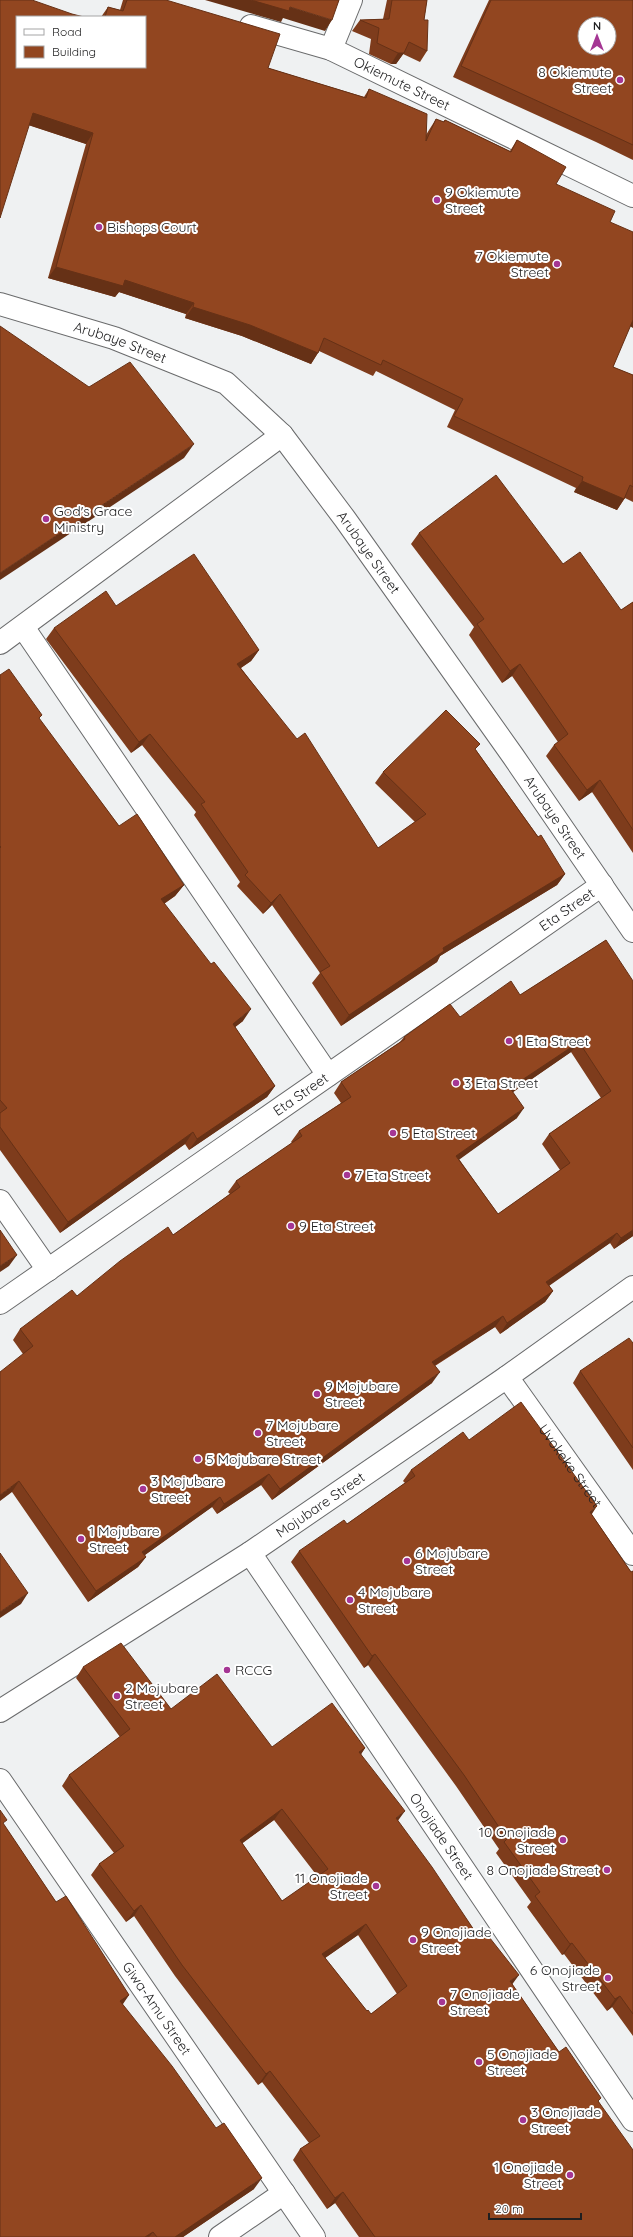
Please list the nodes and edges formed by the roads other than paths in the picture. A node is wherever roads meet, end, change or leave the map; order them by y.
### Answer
1 (351, 0) edge
2 (234, 22) edge
3 (331, 49) junction
4 (633, 196) edge
5 (0, 304) edge
6 (282, 435) junction
7 (23, 627) junction
8 (0, 643) edge
9 (602, 885) junction
10 (633, 931) edge
11 (328, 1075) junction
12 (0, 1201) edge
13 (48, 1270) junction
14 (633, 1287) edge
15 (0, 1303) edge
16 (508, 1377) junction
17 (250, 1552) junction
18 (633, 1554) edge
19 (0, 1711) edge
20 (0, 1780) edge
21 (633, 2120) edge
22 (284, 2193) junction
23 (220, 2237) edge
24 (314, 2237) edge

1 - 3 street
2 - 3 street, Okiemute Street
3 - 4 street, Okiemute Street
5 - 6 street, Arubaye Street
6 - 7 street
6 - 9 street, Arubaye Street
7 - 8 street
7 - 11 street
9 - 10 street, Arubaye Street
9 - 11 street, Eta Street
11 - 13 street, Eta Street
12 - 13 street
13 - 15 street, Eta Street
14 - 16 street, Mojubare Street
16 - 17 street, Mojubare Street
16 - 18 street, Uvokeke Street
17 - 19 street, Mojubare Street
17 - 21 street, Onojiade Street
20 - 22 street, Giwa-Amu Street
22 - 23 street
22 - 24 street, Giwa-Amu Street

